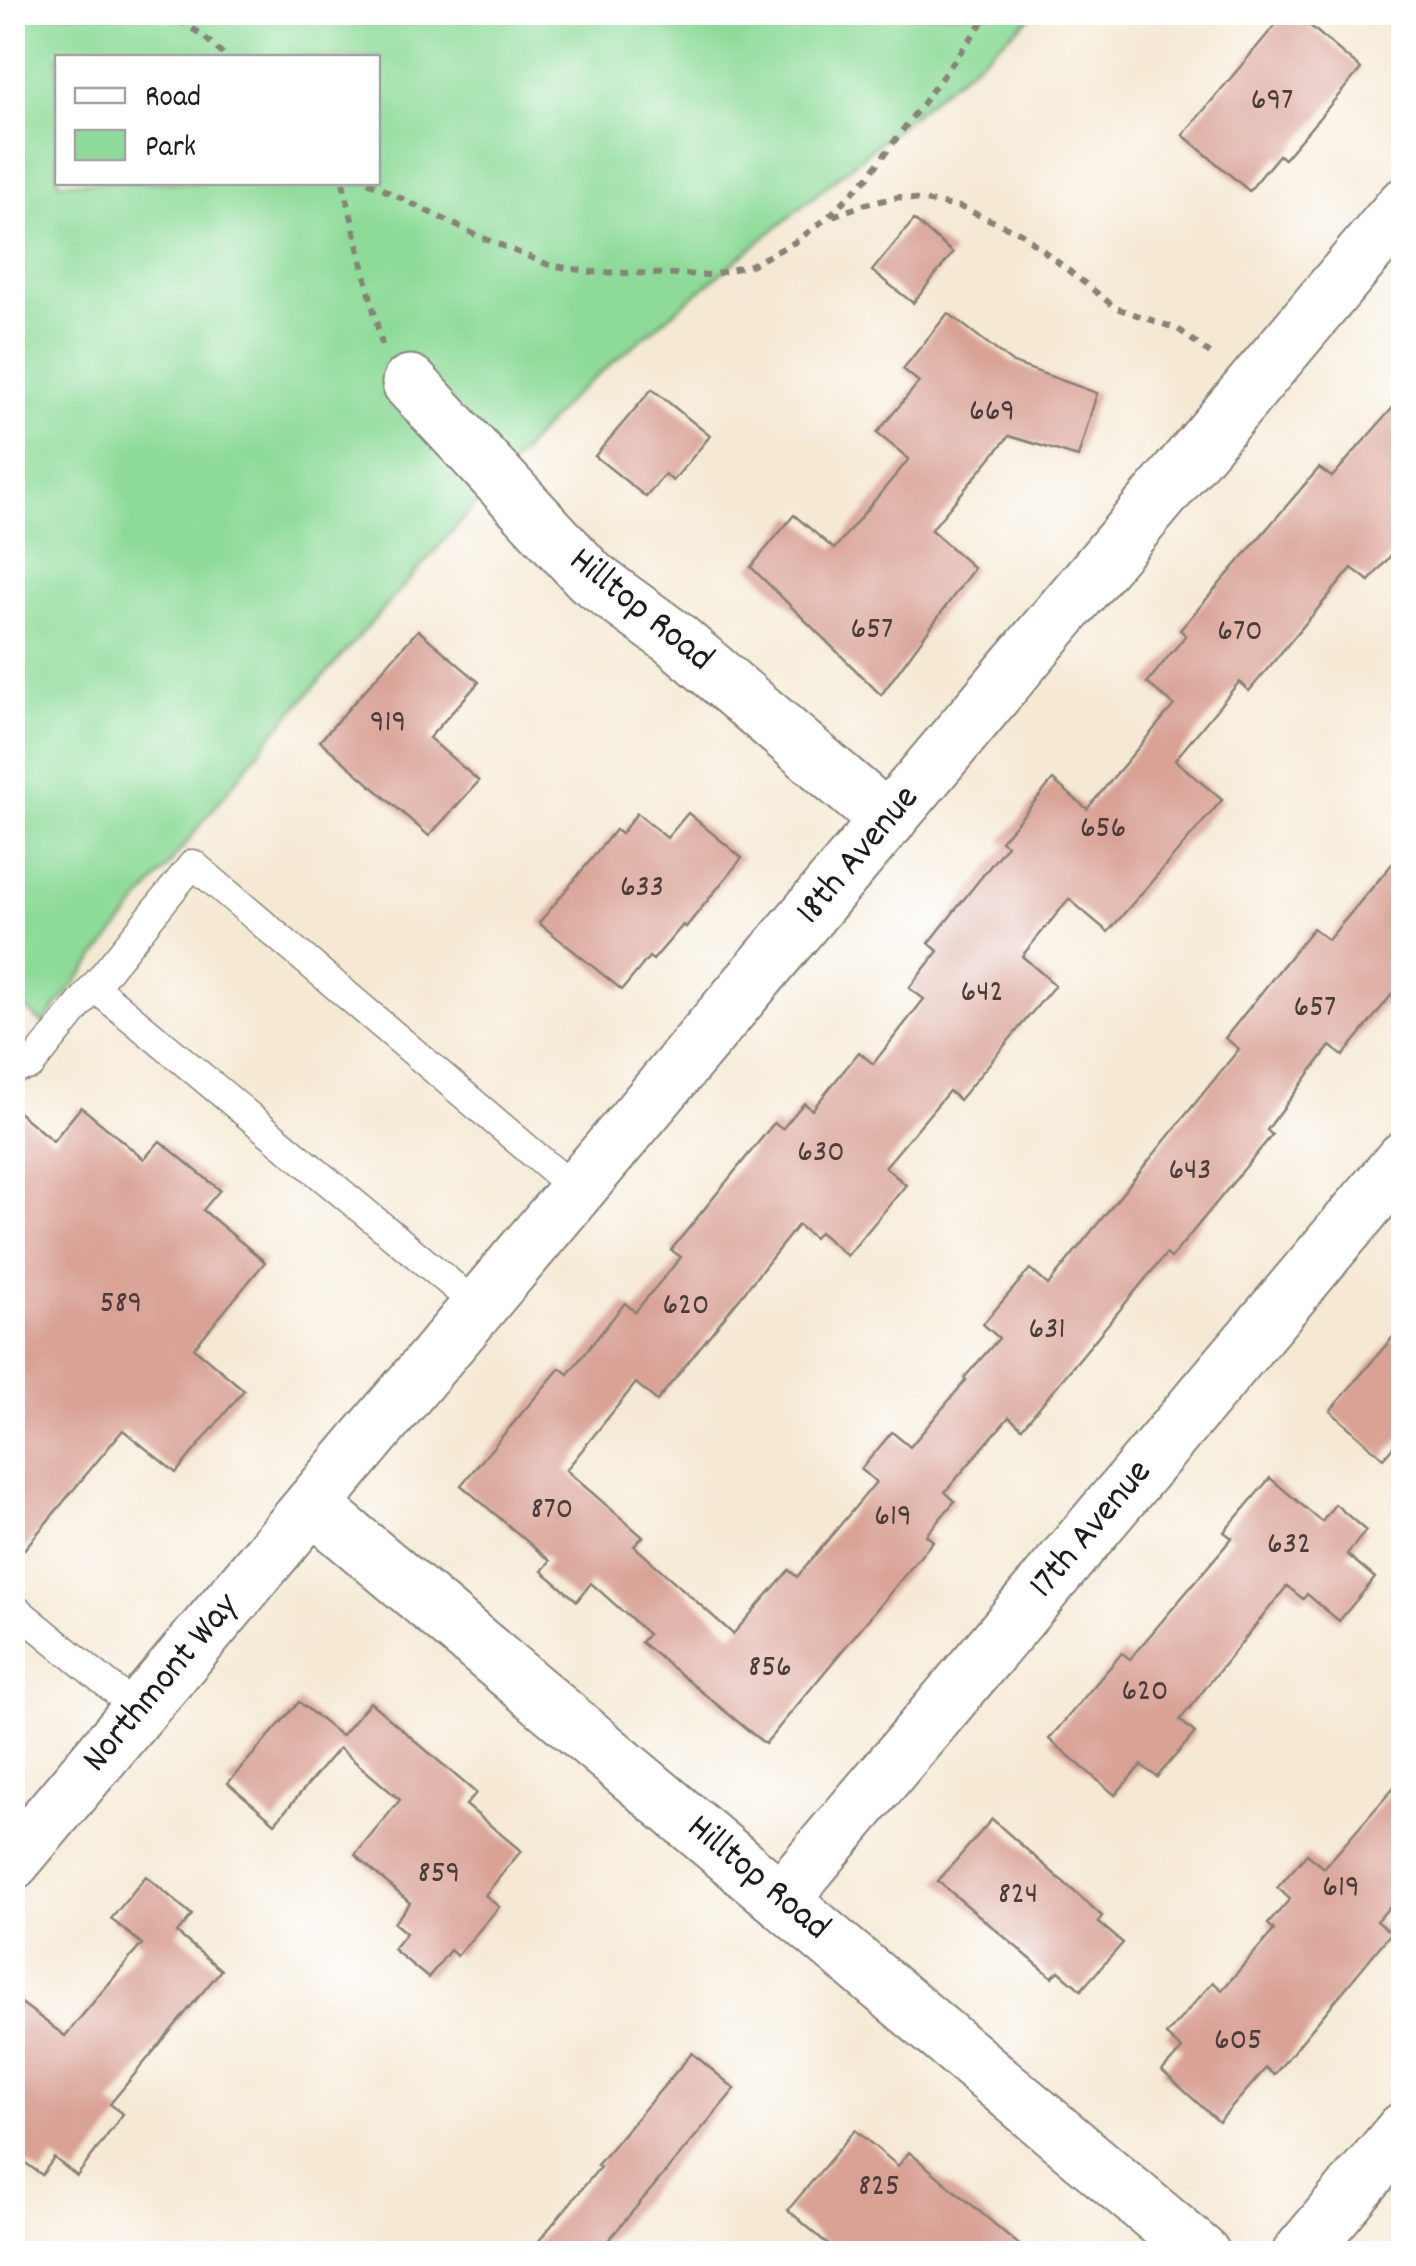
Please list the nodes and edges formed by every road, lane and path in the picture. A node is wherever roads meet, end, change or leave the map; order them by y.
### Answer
1 (164, 12) edge
2 (990, 12) edge
3 (224, 55) edge
4 (344, 185) edge
5 (374, 185) edge
6 (1404, 206) edge
7 (827, 218) junction
8 (1217, 360) dead end
9 (410, 382) joint
10 (888, 821) junction
11 (94, 987) junction
12 (12, 1068) edge
13 (1404, 1160) edge
14 (577, 1191) junction
15 (479, 1307) junction
16 (312, 1505) junction
17 (12, 1606) edge
18 (140, 1711) junction
19 (12, 1862) edge
20 (781, 1899) junction
21 (1404, 2130) edge
22 (1202, 2254) edge
23 (1300, 2254) edge

1 - 3 path
2 - 7 path
4 - 9 path
5 - 7 path
6 - 10 street, 18th Avenue
7 - 8 path
9 - 10 street, Hilltop Road
10 - 14 street, 18th Avenue
11 - 12 lane
11 - 14 lane
11 - 15 lane
13 - 20 street, 17th Avenue
14 - 15 street, 18th Avenue
15 - 16 street, 18th Avenue
16 - 18 street, Northmont Way
16 - 20 street, Hilltop Road
17 - 18 lane
18 - 19 street, Northmont Way
20 - 22 street, Hilltop Road
21 - 23 street

